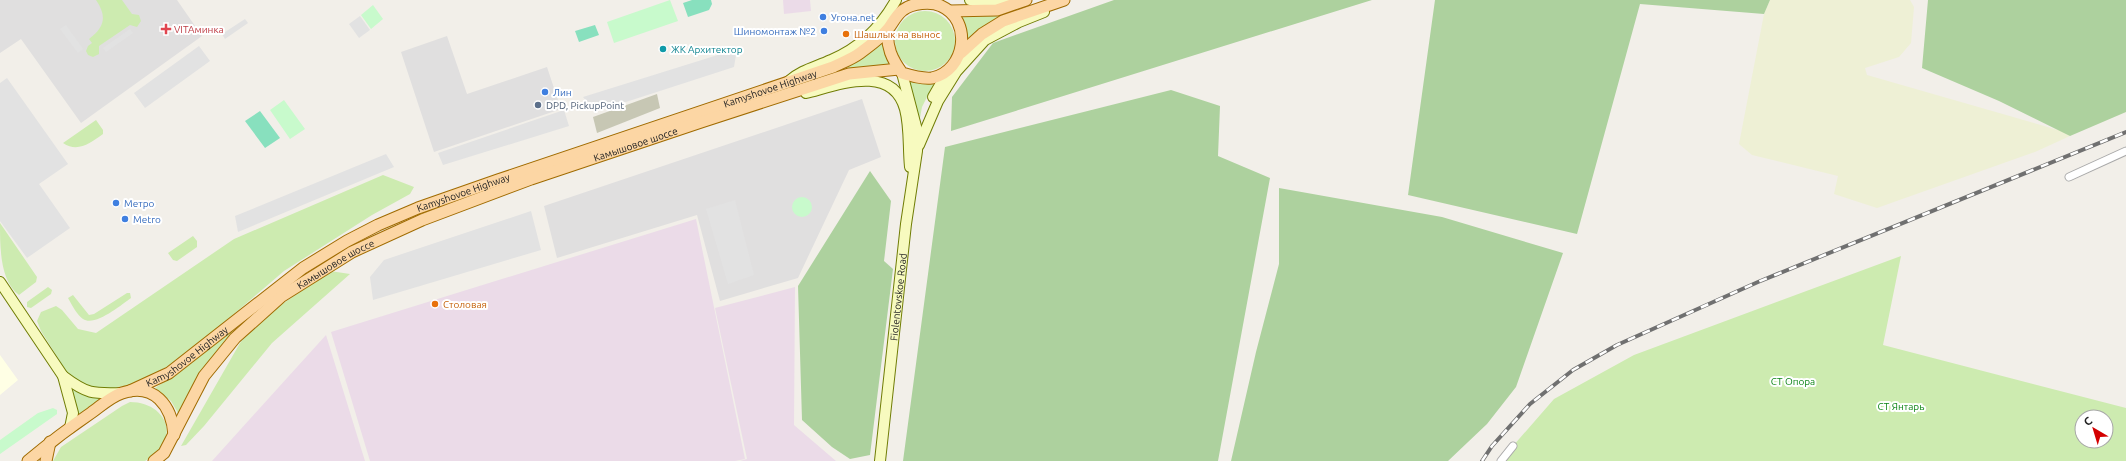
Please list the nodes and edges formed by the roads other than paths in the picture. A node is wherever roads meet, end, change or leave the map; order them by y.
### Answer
1 (896, 0) edge
2 (970, 0) edge
3 (1013, 0) edge
4 (1026, 0) edge
5 (1063, 0) edge
6 (904, 5) edge
7 (947, 7) edge
8 (888, 29) junction
9 (961, 54) junction
10 (901, 71) junction
11 (948, 71) junction
12 (789, 81) junction
13 (778, 97) junction
14 (918, 134) junction
15 (917, 150) junction
16 (2126, 151) edge
17 (2069, 177) dead end
18 (912, 184) junction
19 (0, 282) edge
20 (282, 296) joint
21 (63, 376) junction
22 (126, 392) junction
23 (70, 428) junction
24 (174, 435) junction
25 (50, 442) junction
26 (1513, 446) dead end
27 (28, 461) edge
28 (46, 461) edge
29 (154, 461) edge
30 (880, 461) edge
31 (1501, 461) edge

1 - 12 main road
2 - 3 main road
4 - 7 main road
5 - 9 main road
5 - 15 main road
6 - 7 main road
6 - 8 main road
7 - 9 main road
8 - 10 main road
8 - 12 main road
9 - 11 main road
10 - 11 main road, Камышовое шоссе
10 - 13 main road, Камышовое шоссе
10 - 14 main road, Fiolentovskoe Road
11 - 14 main road, Fiolentovskoe Road
12 - 22 main road, Kamyshovoe Highway
13 - 18 main road
13 - 20 main road, Камышовое шоссе
14 - 15 main road, Fiolentovskoe Road
15 - 18 main road, Fiolentovskoe Road
16 - 17 street
18 - 30 main road, Fiolentovskoe Road
19 - 21 main road
20 - 24 main road, Kamyshovoe Highway
21 - 22 main road
21 - 23 main road
22 - 23 main road, Kamyshovoe Highway
22 - 24 main road, Kamyshovoe Highway
23 - 25 main road, Kamyshovoe Highway
24 - 29 main road, Kamyshovoe Highway
25 - 27 main road, Kamyshovoe Highway
25 - 28 main road
26 - 31 street

